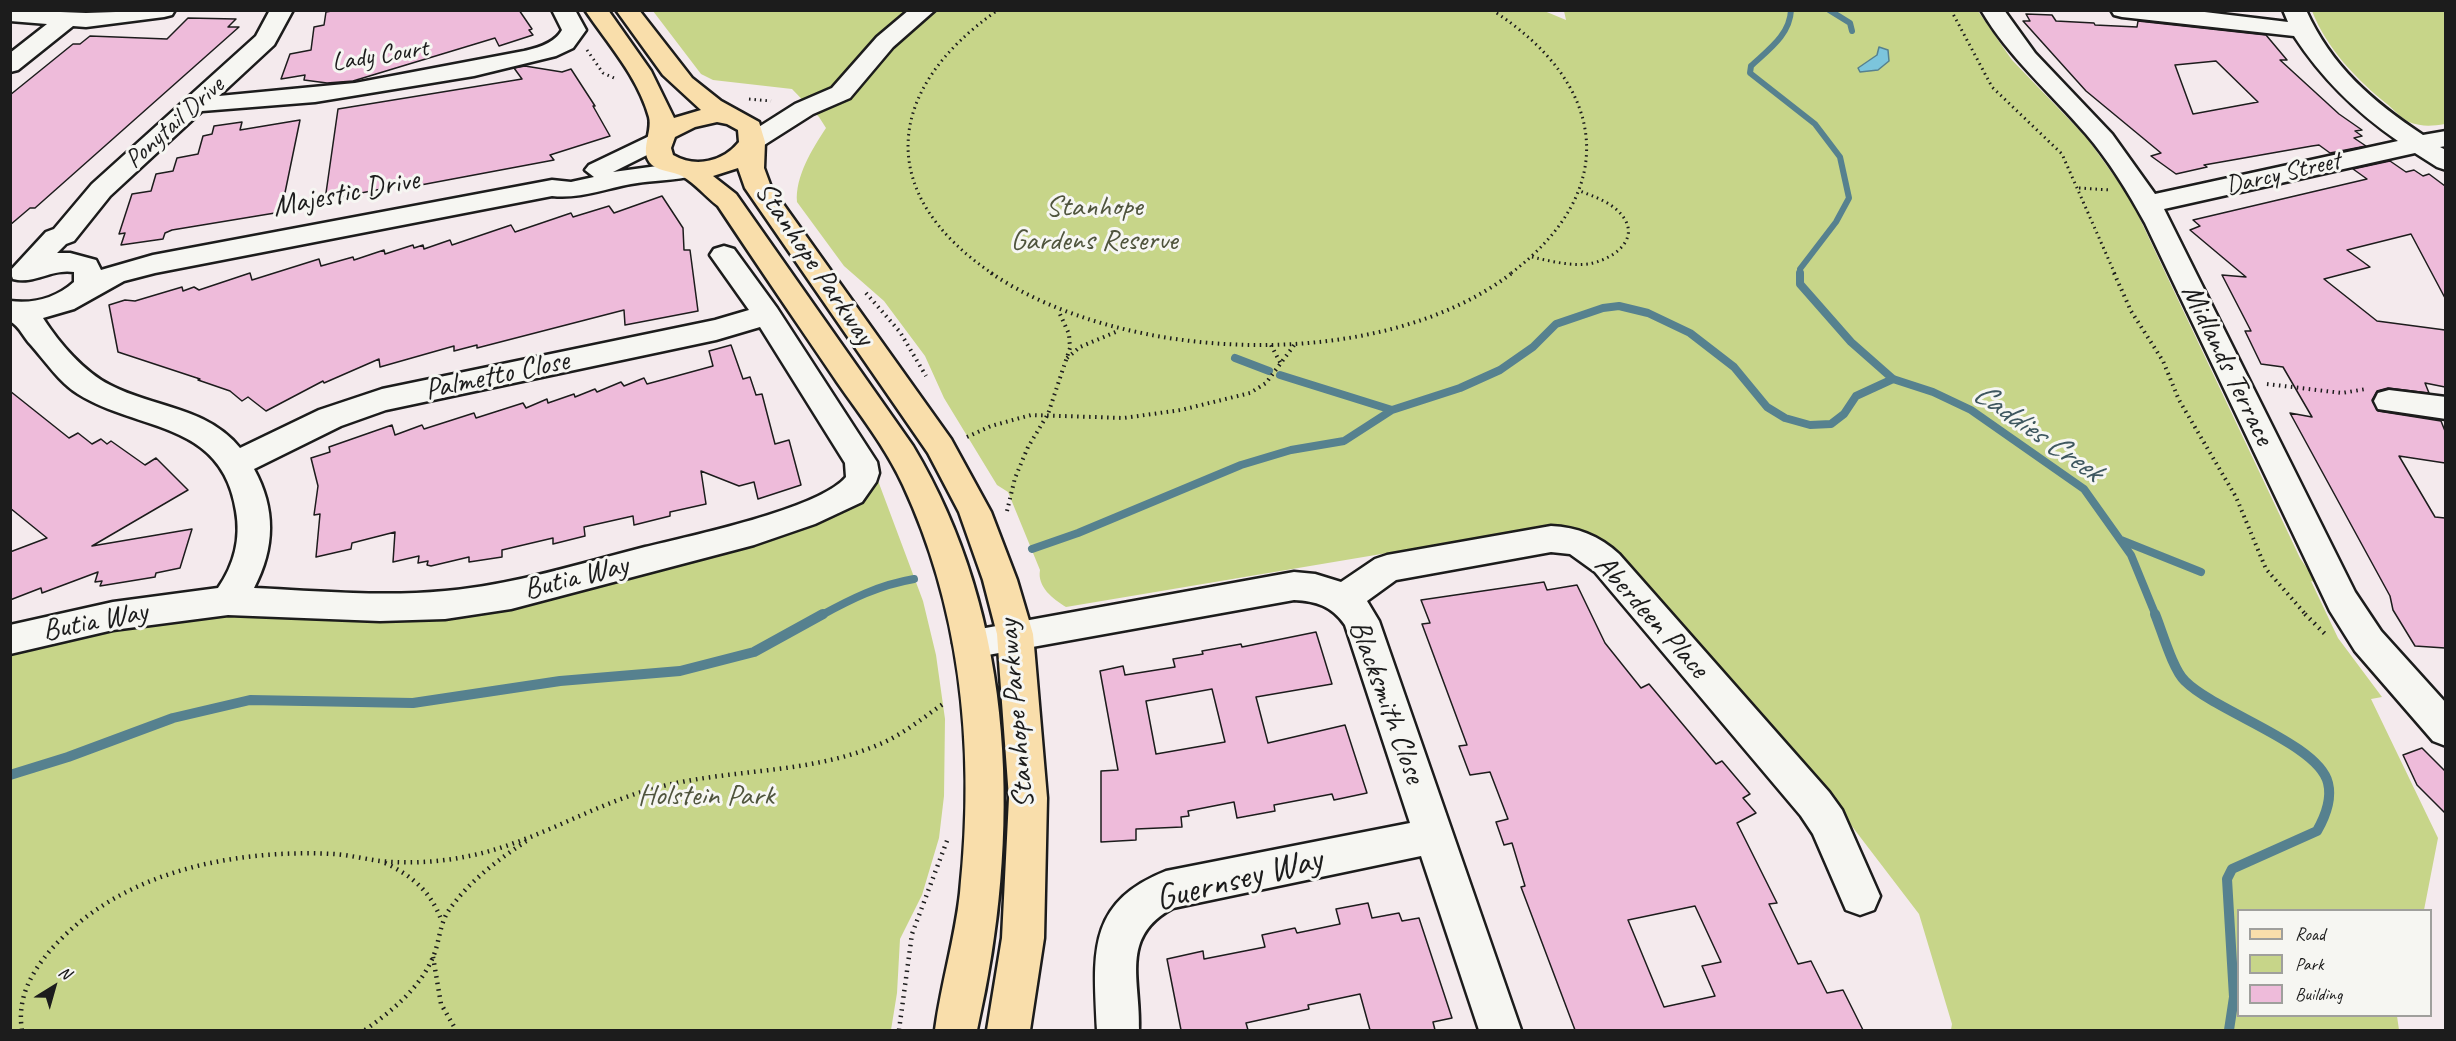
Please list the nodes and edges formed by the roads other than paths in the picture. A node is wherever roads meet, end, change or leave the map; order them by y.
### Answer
1 (164, 10) edge
2 (282, 10) edge
3 (562, 10) edge
4 (596, 10) edge
5 (627, 10) edge
6 (924, 10) edge
7 (1992, 10) edge
8 (2122, 10) edge
9 (10, 14) edge
10 (67, 19) junction
11 (2297, 20) edge
12 (10, 65) edge
13 (196, 104) junction
14 (804, 109) junction
15 (736, 111) junction
16 (662, 137) junction
17 (2445, 138) edge
18 (751, 143) junction
19 (2418, 143) junction
20 (2445, 162) edge
21 (689, 170) junction
22 (552, 188) junction
23 (2148, 204) junction
24 (64, 235) junction
25 (724, 255) dead end
26 (14, 279) edge
27 (79, 279) junction
28 (13, 312) edge
29 (767, 315) junction
30 (49, 344) junction
31 (2379, 394) road end
32 (2445, 408) edge
33 (236, 464) junction
34 (1344, 599) junction
35 (228, 601) junction
36 (1014, 634) junction
37 (10, 640) edge
38 (971, 643) junction
39 (2445, 730) edge
40 (1433, 836) junction
41 (1860, 896) dead end
42 (956, 1030) edge
43 (1009, 1030) edge
44 (1118, 1030) edge
45 (1500, 1030) edge

1 - 10 street
2 - 13 street, Ponytail Drive
3 - 13 street, Lady Court
4 - 16 main road
5 - 15 main road
6 - 14 street
7 - 23 street, Midlands Terrace
8 - 11 street
9 - 10 street
10 - 12 street
11 - 19 street
13 - 24 street, Ponytail Drive
14 - 15 street
14 - 18 street
15 - 16 main road
15 - 18 main road
16 - 21 main road, Stanhope Parkway
16 - 22 street, Majestic Drive
17 - 19 street, Darcy Street
18 - 21 main road
18 - 36 main road, Stanhope Parkway
19 - 20 street
19 - 23 street, Darcy Street
21 - 22 street, Majestic Drive
21 - 38 main road, Stanhope Parkway
22 - 27 street, Majestic Drive
23 - 39 street, Midlands Terrace
24 - 26 street, Ponytail Drive
24 - 27 street
25 - 29 street, Butia Way
26 - 27 street
27 - 28 street, Majestic Drive
27 - 30 street
28 - 30 street
29 - 33 street, Palmetto Close
29 - 35 street, Butia Way
30 - 33 street
31 - 32 street
33 - 35 street
34 - 36 street, Blacksmith Close
34 - 40 street, Blacksmith Close
34 - 41 street, Aberdeen Place
35 - 37 street, Butia Way
36 - 38 street, Blacksmith Close
36 - 43 main road, Stanhope Parkway
38 - 42 main road, Stanhope Parkway
40 - 44 street, Guernsey Way
40 - 45 street, Blacksmith Close

